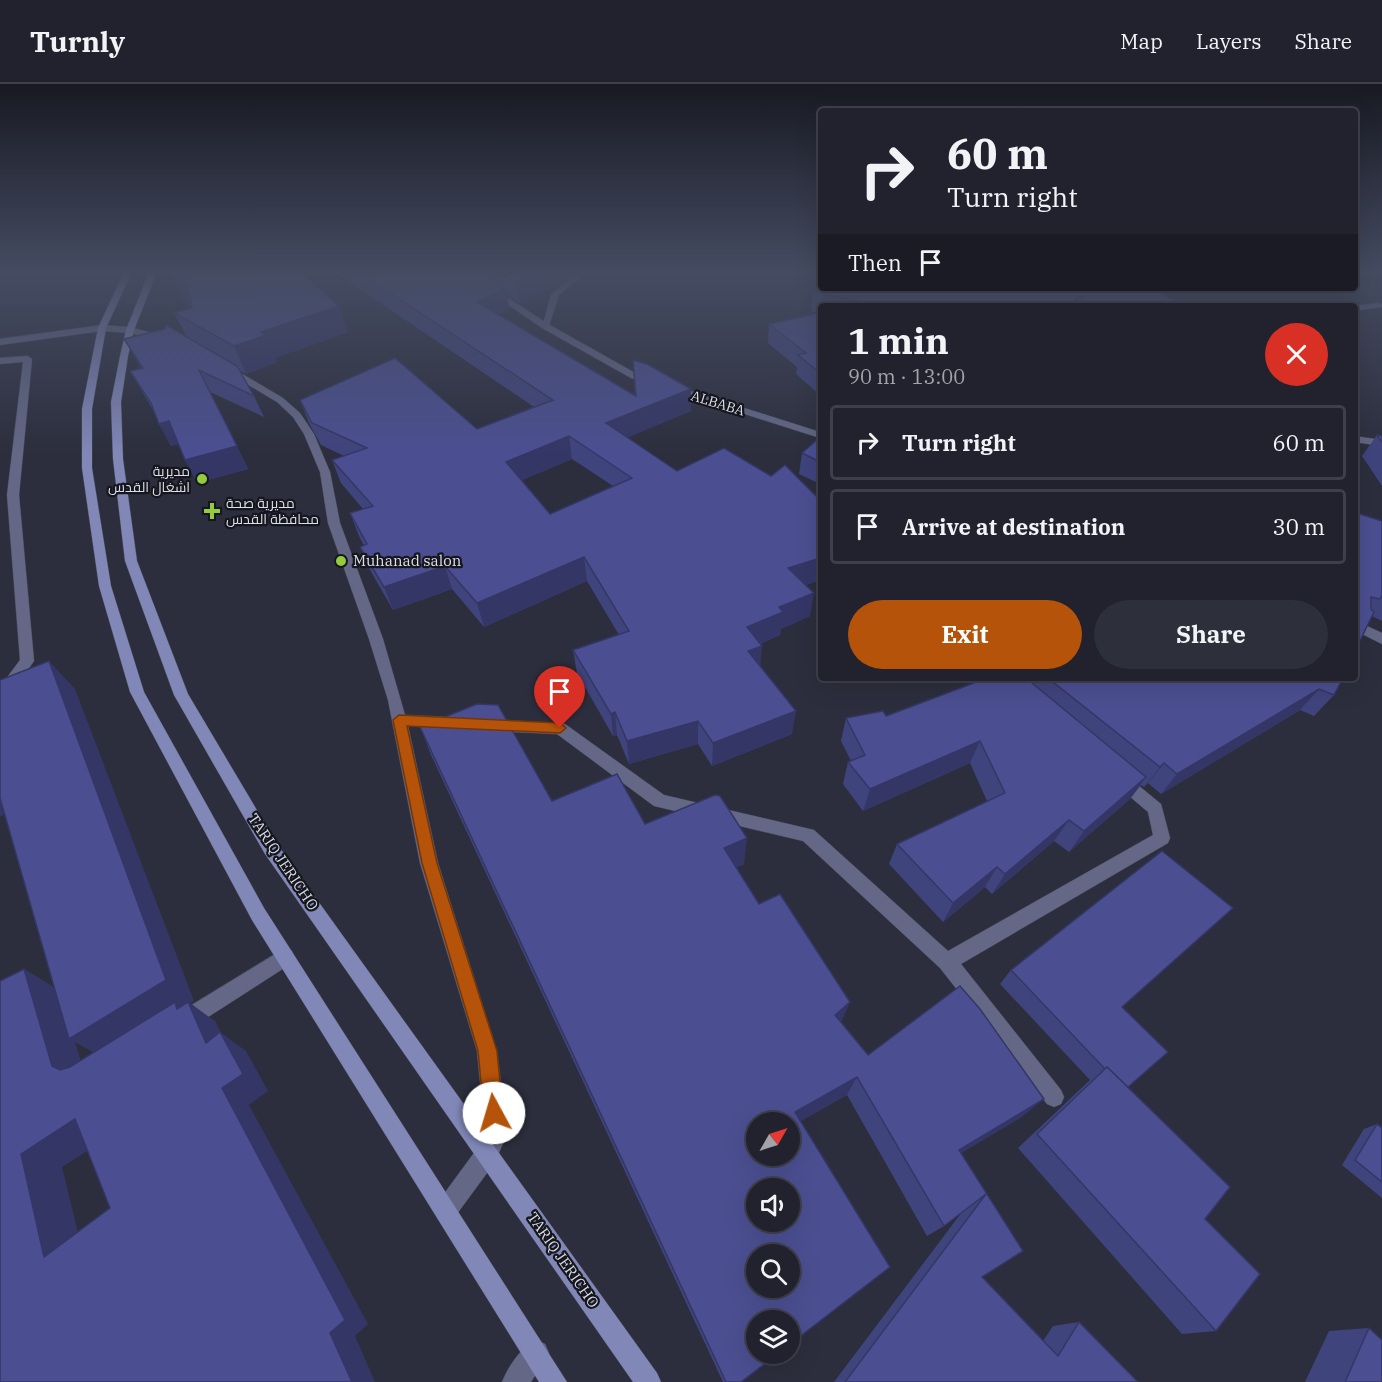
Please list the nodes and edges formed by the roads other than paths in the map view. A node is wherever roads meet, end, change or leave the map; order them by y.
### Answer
1 (69, 333) edge
2 (101, 333) edge
3 (129, 333) edge
4 (141, 333) edge
5 (557, 333) edge
6 (179, 341) edge
7 (0, 342) edge
8 (210, 358) edge
9 (0, 361) edge
10 (818, 434) edge
11 (1358, 440) edge
12 (1382, 443) edge
13 (1358, 626) edge
14 (1382, 639) edge
15 (0, 698) edge
16 (399, 720) junction
17 (1109, 770) edge
18 (285, 957) junction
19 (947, 962) junction
20 (166, 1032) edge
21 (1054, 1097) dead end
22 (488, 1154) junction
23 (446, 1210) junction
24 (536, 1353) junction
25 (515, 1382) edge
26 (555, 1382) edge
27 (648, 1382) edge

1 - 7 street
2 - 18 main road
3 - 22 main road, TARIQ JERICHO
4 - 6 street
5 - 10 street, ALBABA
8 - 16 street
9 - 15 street
11 - 12 street
13 - 14 street
16 - 19 street
16 - 22 street
17 - 19 street
18 - 20 street
18 - 23 main road
19 - 21 street
22 - 23 street
22 - 27 main road, TARIQ JERICHO
23 - 24 main road
24 - 25 street
24 - 26 main road

